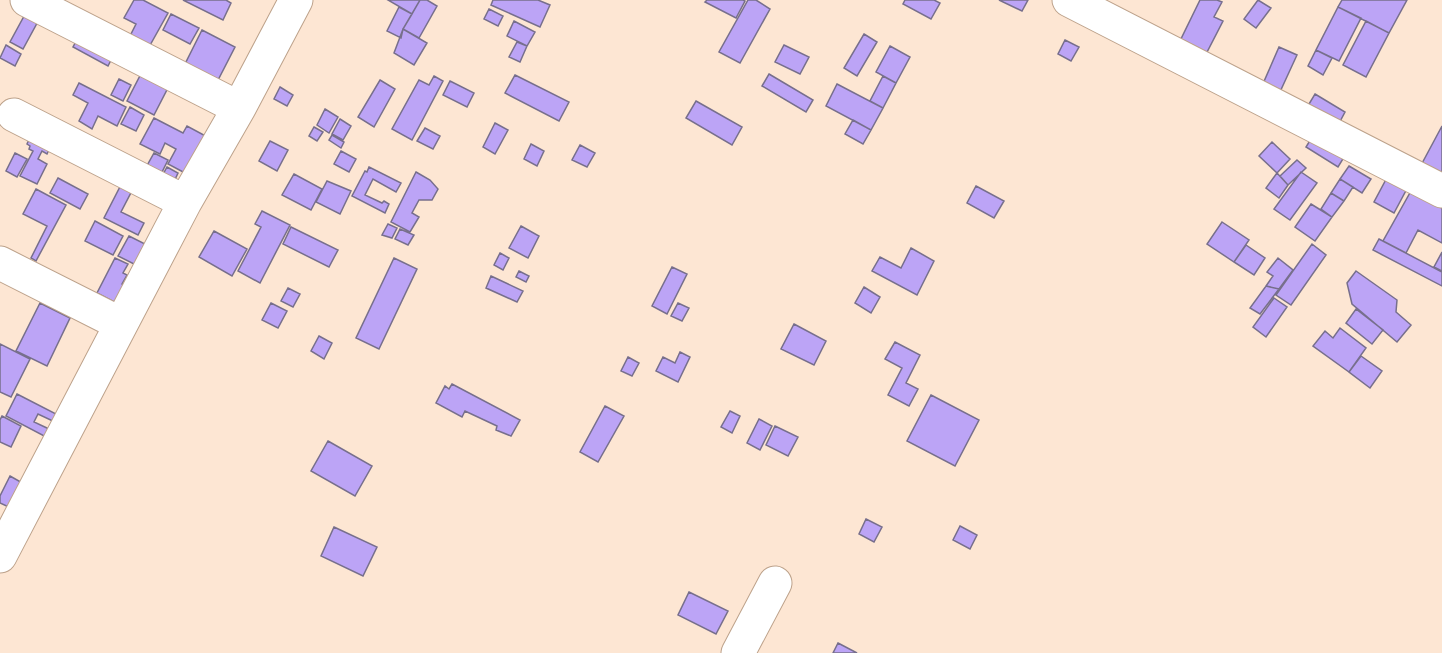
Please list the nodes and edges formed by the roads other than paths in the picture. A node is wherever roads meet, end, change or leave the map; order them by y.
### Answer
1 (27, 0) edge
2 (296, 0) edge
3 (1069, 0) edge
4 (239, 108) junction
5 (14, 115) dead end
6 (1442, 191) edge
7 (185, 202) junction
8 (0, 263) edge
9 (121, 324) junction
10 (0, 556) edge
11 (775, 583) dead end
12 (738, 653) edge

1 - 4 street
2 - 4 street
3 - 6 street
4 - 7 street
5 - 7 street
7 - 9 street
8 - 9 street
9 - 10 street
11 - 12 street

